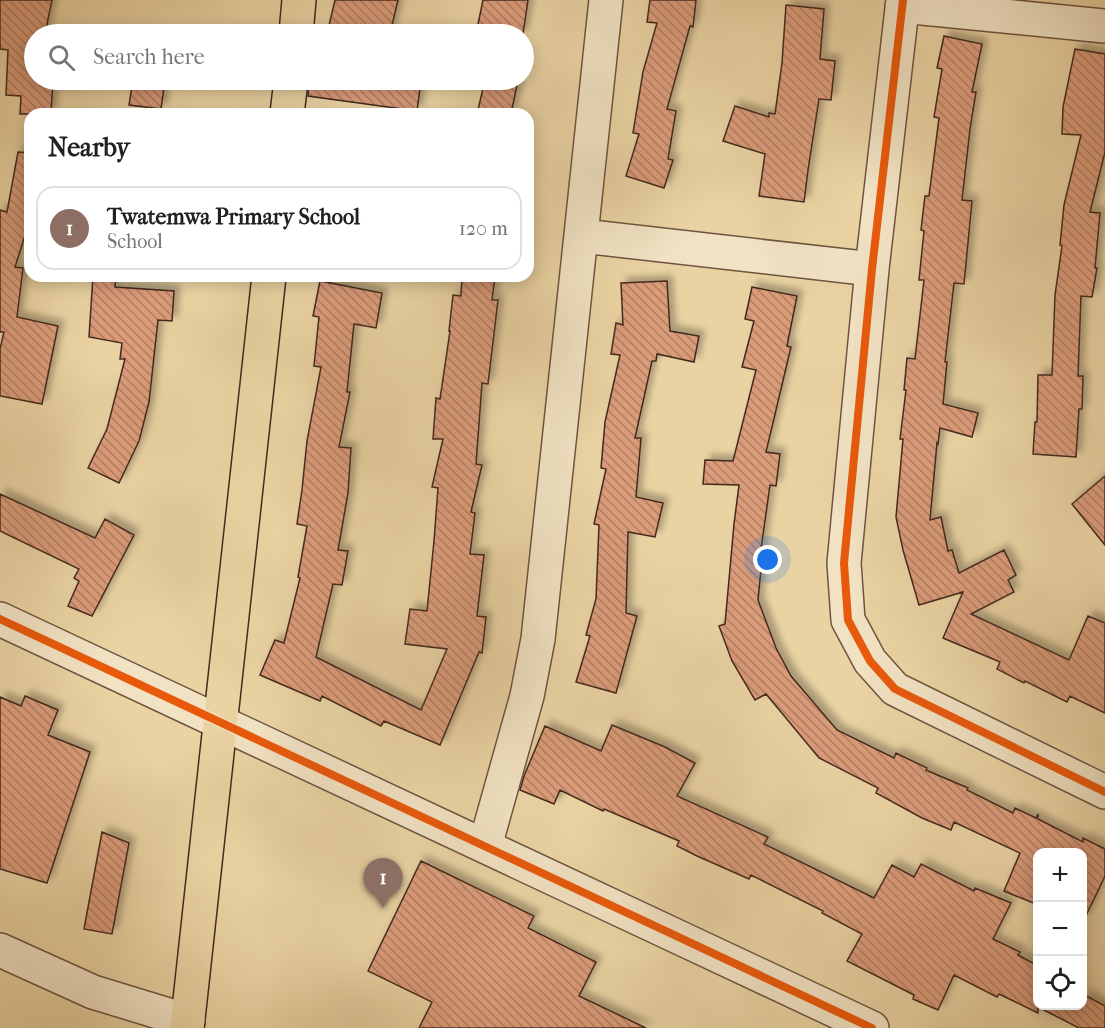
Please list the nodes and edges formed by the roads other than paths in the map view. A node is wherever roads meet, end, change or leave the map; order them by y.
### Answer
1 (299, 0) edge
2 (606, 0) edge
3 (903, 3) edge
4 (297, 24) edge
5 (1105, 26) edge
6 (290, 90) edge
7 (288, 108) edge
8 (582, 236) junction
9 (872, 269) junction
10 (268, 282) edge
11 (0, 619) edge
12 (220, 721) junction
13 (1105, 792) edge
14 (485, 846) junction
15 (0, 950) edge
16 (187, 1024) edge
17 (872, 1028) edge

1 - 4 main road
2 - 8 street
3 - 5 street
3 - 9 street
6 - 7 main road
8 - 9 street
8 - 14 street
9 - 13 street
10 - 12 main road
11 - 12 street
12 - 14 street
12 - 16 main road
14 - 17 street
15 - 16 street

